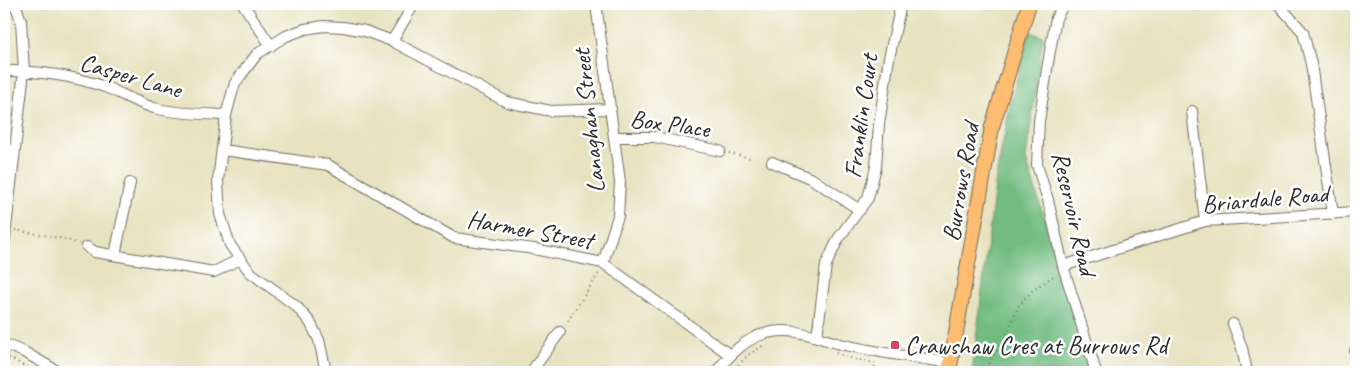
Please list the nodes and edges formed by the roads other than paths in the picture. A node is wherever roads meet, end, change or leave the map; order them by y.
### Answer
1 (14, 4) edge
2 (243, 4) edge
3 (414, 4) edge
4 (596, 4) edge
5 (1030, 4) edge
6 (1064, 4) edge
7 (1278, 4) edge
8 (900, 9) dead end
9 (392, 41) junction
10 (271, 46) junction
11 (4, 71) edge
12 (24, 71) junction
13 (611, 109) junction
14 (1192, 111) dead end
15 (226, 115) junction
16 (614, 137) junction
17 (223, 150) junction
18 (722, 151) road end
19 (772, 162) dead end
20 (130, 183) dead end
21 (860, 210) junction
22 (1356, 212) edge
23 (1333, 214) junction
24 (1205, 221) junction
25 (4, 245) edge
26 (87, 247) road end
27 (115, 255) junction
28 (240, 259) junction
29 (602, 266) junction
30 (1063, 266) junction
31 (1233, 324) dead end
32 (562, 328) road end
33 (817, 337) junction
34 (4, 344) edge
35 (730, 356) junction
36 (950, 368) edge
37 (59, 372) edge
38 (326, 372) edge
39 (531, 372) edge
40 (716, 372) edge
41 (1096, 372) edge
42 (1247, 372) edge

1 - 12 street
2 - 10 street
3 - 9 street
4 - 13 street, Lanaghan Street
5 - 36 main road, Burrows Road
6 - 30 street, Reservoir Road
7 - 23 street
8 - 21 street, Franklin Court
9 - 10 street
9 - 13 street
10 - 15 street
11 - 12 street, Casper Lane
12 - 15 street, Casper Lane
12 - 25 street
13 - 16 street, Lanaghan Street
14 - 24 street
15 - 17 street
16 - 18 street, Box Place
16 - 29 street, Lanaghan Street
17 - 28 street
17 - 29 street, Harmer Street
19 - 21 street
20 - 27 street
21 - 33 street, Franklin Court
22 - 23 street, Briardale Road
23 - 24 street, Briardale Road
24 - 30 street, Briardale Road
26 - 27 street
27 - 28 street
28 - 38 street
29 - 35 street, Harmer Street
30 - 41 street, Reservoir Road
31 - 42 street
32 - 39 street
33 - 35 street
33 - 36 street
34 - 37 street
35 - 40 street

